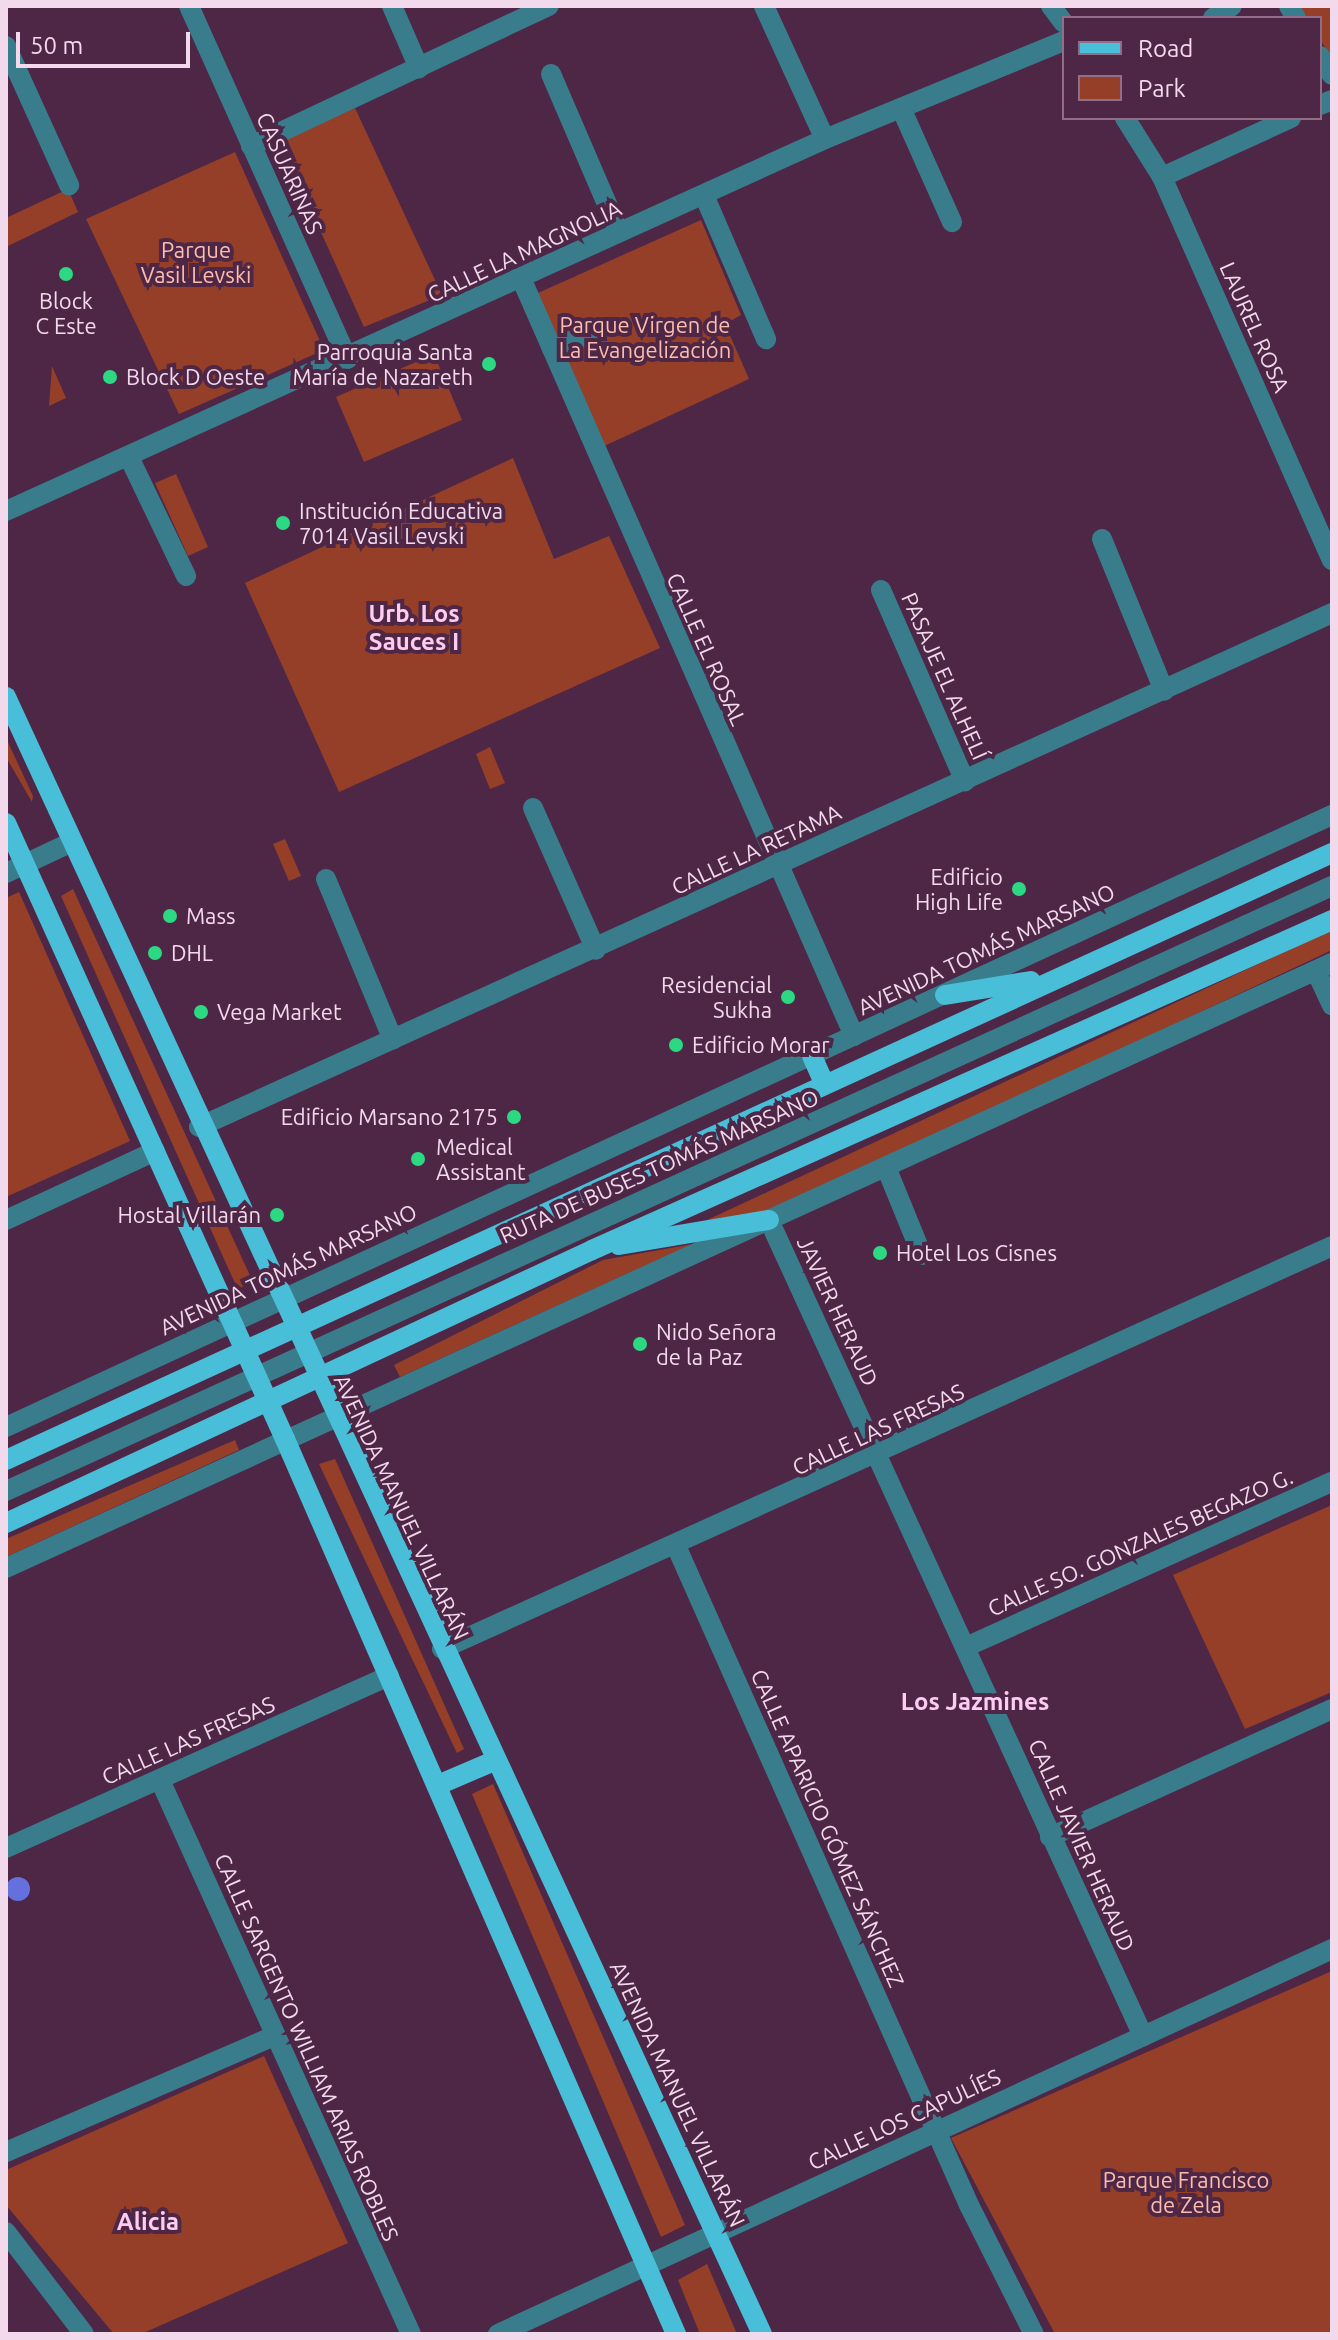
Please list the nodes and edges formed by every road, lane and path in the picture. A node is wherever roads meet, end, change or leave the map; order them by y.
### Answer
1 (189, 6) edge
2 (392, 6) edge
3 (549, 6) edge
4 (764, 6) edge
5 (1062, 42) edge
6 (6, 46) edge
7 (419, 68) junction
8 (551, 74) dead end
9 (901, 108) junction
10 (1126, 120) edge
11 (1287, 120) edge
12 (825, 139) junction
13 (251, 146) junction
14 (1162, 177) junction
15 (69, 185) dead end
16 (704, 195) junction
17 (952, 222) dead end
18 (619, 232) junction
19 (521, 278) junction
20 (596, 331) dead end
21 (766, 339) dead end
22 (552, 349) junction
23 (348, 359) junction
24 (129, 457) junction
25 (6, 511) edge
26 (1102, 539) dead end
27 (1332, 560) edge
28 (186, 576) dead end
29 (881, 590) dead end
30 (1332, 613) edge
31 (1164, 691) junction
32 (6, 697) edge
33 (965, 781) junction
34 (533, 808) dead end
35 (1332, 815) edge
36 (6, 823) edge
37 (72, 842) junction
38 (1332, 853) edge
39 (25, 864) junction
40 (775, 866) junction
41 (6, 873) edge
42 (326, 879) dead end
43 (1332, 886) edge
44 (1332, 920) edge
45 (596, 950) junction
46 (1324, 967) edge
47 (1058, 976) junction
48 (945, 995) junction
49 (1332, 1006) edge
50 (854, 1036) junction
51 (393, 1040) junction
52 (812, 1056) junction
53 (824, 1083) junction
54 (199, 1127) junction
55 (155, 1151) junction
56 (886, 1167) junction
57 (6, 1220) edge
58 (771, 1226) junction
59 (1332, 1246) edge
60 (592, 1250) junction
61 (922, 1255) dead end
62 (278, 1300) junction
63 (231, 1322) junction
64 (290, 1325) junction
65 (243, 1346) junction
66 (305, 1355) junction
67 (257, 1376) junction
68 (317, 1381) junction
69 (269, 1403) junction
70 (334, 1416) junction
71 (6, 1427) edge
72 (285, 1439) junction
73 (880, 1455) junction
74 (6, 1460) edge
75 (1332, 1482) edge
76 (6, 1491) edge
77 (6, 1523) edge
78 (677, 1548) junction
79 (6, 1568) edge
80 (968, 1646) junction
81 (442, 1649) junction
82 (389, 1676) junction
83 (1332, 1709) edge
84 (494, 1761) junction
85 (160, 1780) junction
86 (438, 1785) junction
87 (1050, 1837) junction
88 (6, 1848) edge
89 (1332, 1949) edge
90 (276, 2035) junction
91 (1143, 2036) junction
92 (936, 2128) junction
93 (6, 2152) edge
94 (6, 2232) edge
95 (718, 2235) junction
96 (648, 2267) junction
97 (84, 2334) edge
98 (411, 2334) edge
99 (498, 2334) edge
100 (676, 2334) edge
101 (762, 2334) edge
102 (1034, 2334) edge

1 - 13 street, CASUARINAS
2 - 7 street
3 - 7 street
4 - 12 street
5 - 9 street, CALLE LA MAGNOLIA
6 - 15 street
7 - 13 street
8 - 18 street
9 - 12 street, CALLE LA MAGNOLIA
9 - 17 street
10 - 14 street, LAUREL ROSA
11 - 14 street
12 - 16 street, CALLE LA MAGNOLIA
13 - 23 street, CASUARINAS
14 - 27 street, LAUREL ROSA
16 - 18 street, CALLE LA MAGNOLIA
16 - 21 street
18 - 19 street, CALLE LA MAGNOLIA
19 - 22 street, CALLE EL ROSAL
19 - 23 street, CALLE LA MAGNOLIA
20 - 22 street
22 - 40 street, CALLE EL ROSAL
23 - 24 street, CALLE LA MAGNOLIA
24 - 25 street, CALLE LA MAGNOLIA
24 - 28 street
26 - 31 street
29 - 33 street, PASAJE EL ALHELÍ
30 - 31 street, CALLE LA RETAMA
31 - 33 street, CALLE LA RETAMA
32 - 37 main road, AVENIDA MANUEL VILLARÁN
33 - 40 street, CALLE LA RETAMA
34 - 45 street
35 - 48 street, AVENIDA TOMÁS MARSANO
36 - 39 main road
37 - 39 street
37 - 54 main road, AVENIDA MANUEL VILLARÁN
38 - 47 main road
39 - 41 street
39 - 55 main road
40 - 45 street, CALLE LA RETAMA
40 - 50 street, CALLE EL ROSAL
42 - 51 street
43 - 66 street, RUTA DE BUSES TOMÁS MARSANO
44 - 60 main road
45 - 51 street, CALLE LA RETAMA
46 - 49 street
46 - 56 street
47 - 48 main road
47 - 53 main road
48 - 50 street, AVENIDA TOMÁS MARSANO
50 - 52 street, AVENIDA TOMÁS MARSANO
51 - 54 street, CALLE LA RETAMA
52 - 53 main road
52 - 62 street, AVENIDA TOMÁS MARSANO
53 - 64 main road
54 - 62 main road, AVENIDA MANUEL VILLARÁN
55 - 57 street
55 - 63 main road
56 - 58 street
56 - 61 street
58 - 60 main road
58 - 70 street
58 - 73 street, JAVIER HERAUD
59 - 73 street, CALLE LAS FRESAS
60 - 68 main road
62 - 63 street, AVENIDA TOMÁS MARSANO
62 - 64 main road, AVENIDA MANUEL VILLARÁN
63 - 65 main road
63 - 71 street, AVENIDA TOMÁS MARSANO
64 - 65 main road
64 - 66 main road, AVENIDA MANUEL VILLARÁN
65 - 67 main road
65 - 74 main road
66 - 67 street, RUTA DE BUSES TOMÁS MARSANO
66 - 68 main road, AVENIDA MANUEL VILLARÁN
67 - 69 main road
67 - 76 street, RUTA DE BUSES TOMÁS MARSANO
68 - 69 main road
68 - 70 main road, AVENIDA MANUEL VILLARÁN
69 - 72 main road
69 - 77 main road
70 - 72 street
70 - 81 main road, AVENIDA MANUEL VILLARÁN
72 - 79 street
72 - 82 main road
73 - 78 street, CALLE LAS FRESAS
73 - 80 street, CALLE JAVIER HERAUD
75 - 80 street, CALLE SO. GONZALES BEGAZO G.
78 - 81 street, CALLE LAS FRESAS
78 - 92 street, CALLE APARICIO GÓMEZ SÁNCHEZ
80 - 87 street, CALLE JAVIER HERAUD
81 - 84 main road, AVENIDA MANUEL VILLARÁN
82 - 85 street, CALLE LAS FRESAS
82 - 86 main road
83 - 87 street
84 - 86 main road
84 - 95 main road, AVENIDA MANUEL VILLARÁN
85 - 88 street, CALLE LAS FRESAS
85 - 90 street, CALLE SARGENTO WILLIAM ARIAS ROBLES
86 - 96 main road
87 - 91 street, CALLE JAVIER HERAUD
89 - 91 street, CALLE LOS CAPULÍES
90 - 93 street
90 - 98 street, CALLE SARGENTO WILLIAM ARIAS ROBLES
91 - 92 street, CALLE LOS CAPULÍES
92 - 95 street, CALLE LOS CAPULÍES
92 - 102 street, CALLE APARICIO GÓMEZ SÁNCHEZ
94 - 97 street
95 - 96 street, CALLE LOS CAPULÍES
95 - 101 main road, AVENIDA MANUEL VILLARÁN
96 - 99 street, CALLE LOS CAPULÍES
96 - 100 main road

